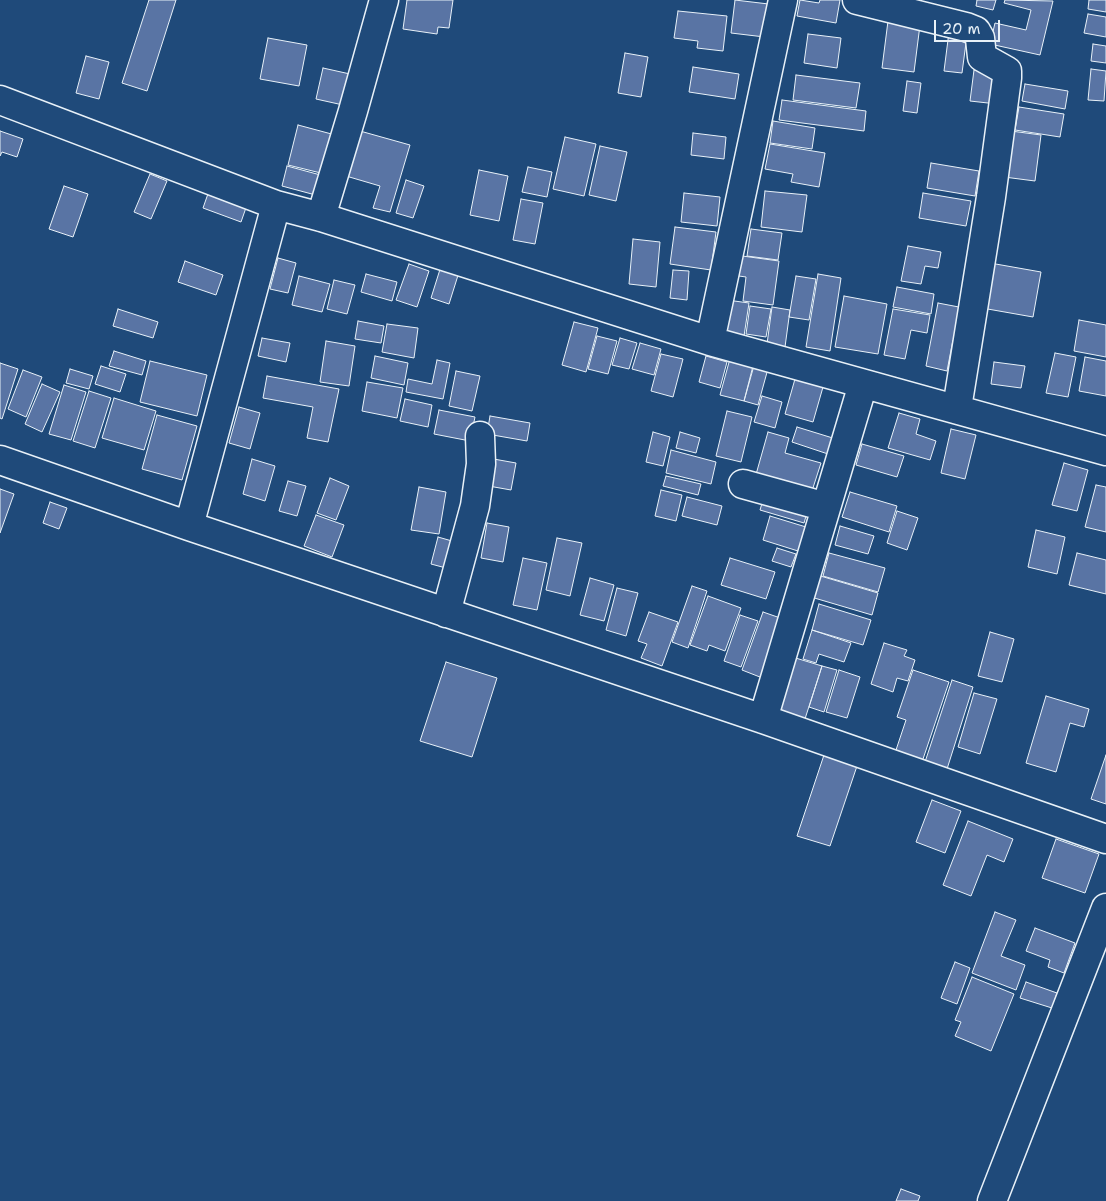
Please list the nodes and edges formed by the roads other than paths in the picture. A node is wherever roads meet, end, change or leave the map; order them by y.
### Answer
1 (384, 0) edge
2 (784, 0) edge
3 (857, 0) edge
4 (0, 100) edge
5 (276, 205) junction
6 (321, 217) junction
7 (710, 341) junction
8 (863, 384) junction
9 (957, 408) junction
10 (480, 436) dead end
11 (1106, 451) edge
12 (0, 460) edge
13 (744, 484) dead end
14 (826, 507) junction
15 (189, 526) junction
16 (446, 613) junction
17 (762, 719) junction
18 (1106, 840) edge
19 (1106, 908) edge
20 (992, 1201) edge

1 - 6 street
2 - 7 street
3 - 9 street
4 - 5 street
5 - 6 street
5 - 15 street
6 - 7 street
7 - 8 street
8 - 9 street
8 - 14 street
9 - 11 street
10 - 16 street
12 - 15 street
13 - 14 street
14 - 17 street
15 - 16 street
16 - 17 street
17 - 18 street
19 - 20 street

